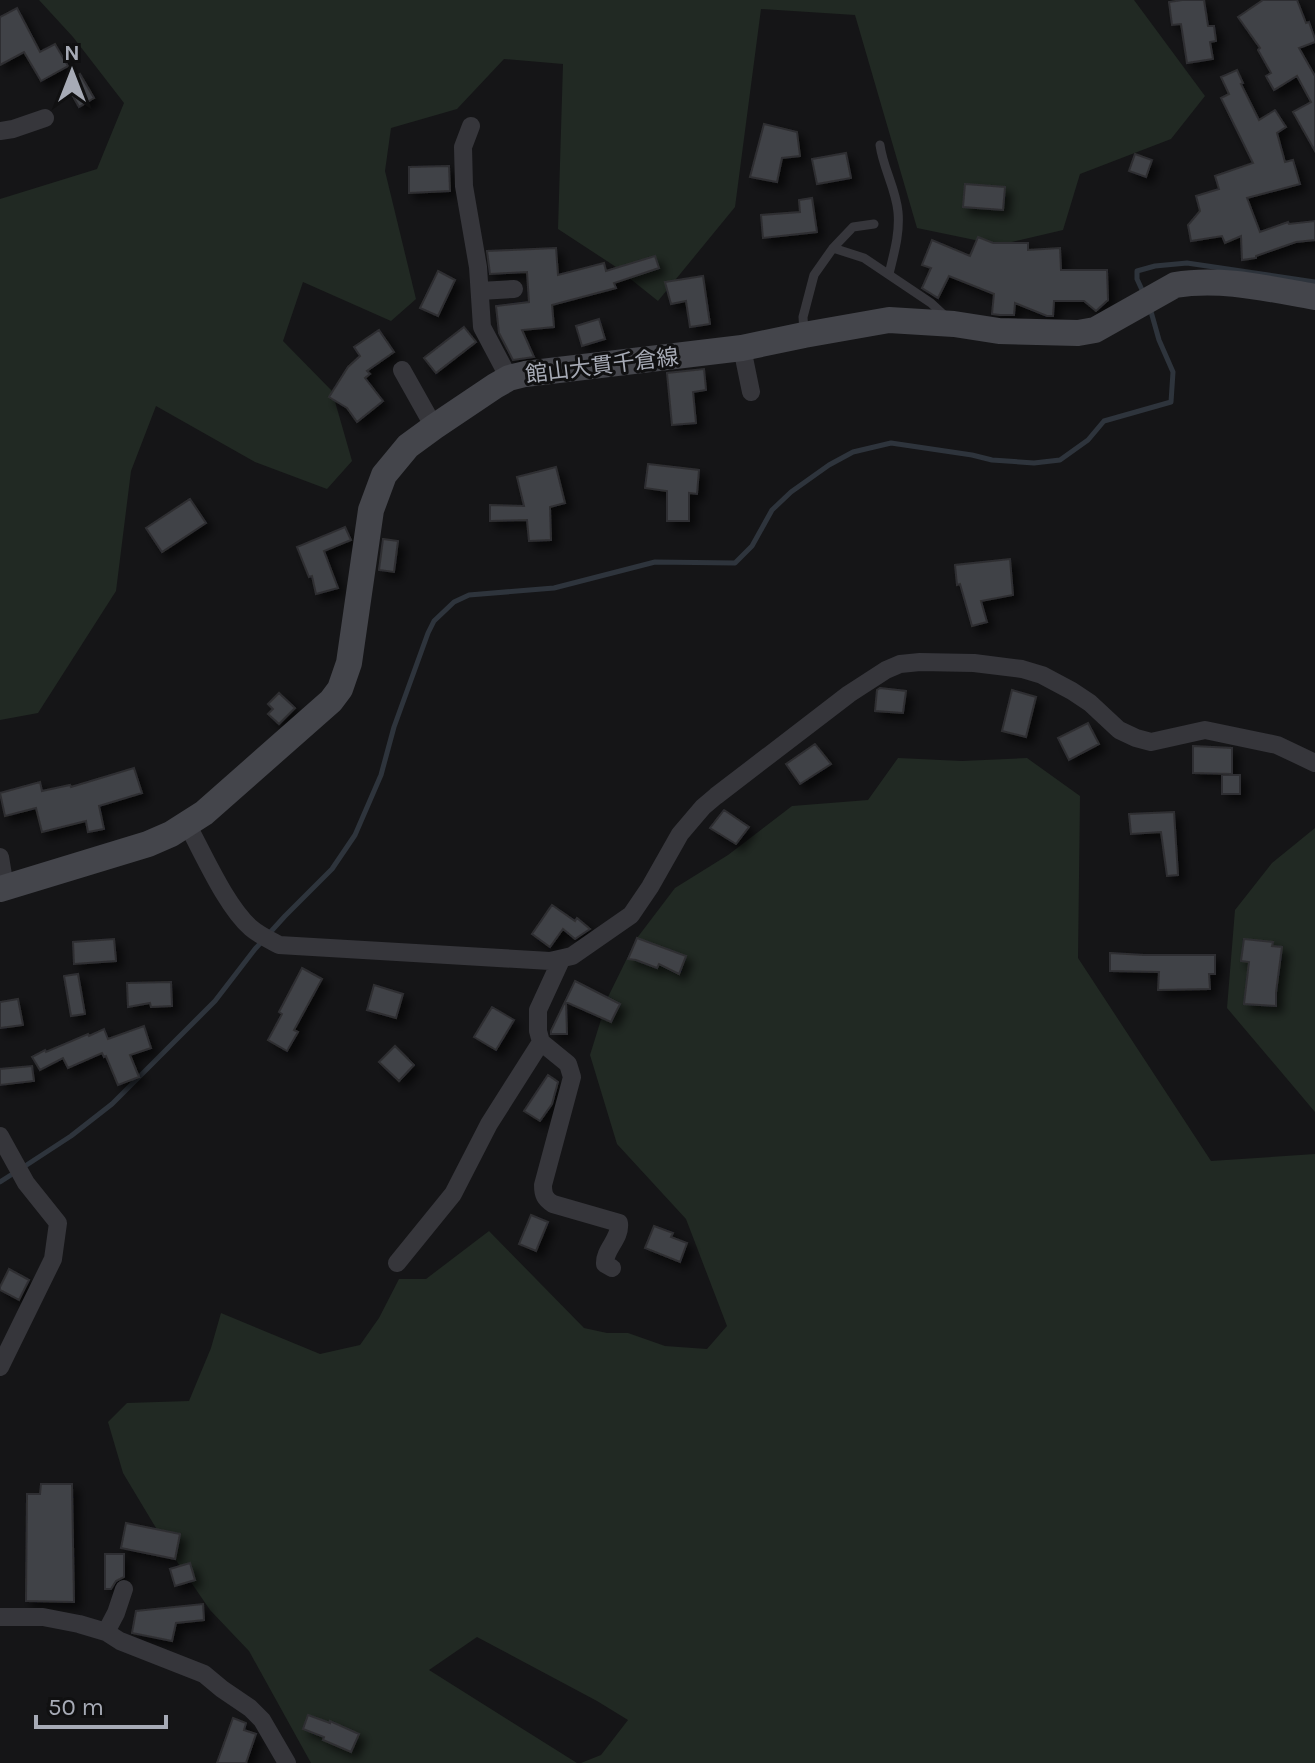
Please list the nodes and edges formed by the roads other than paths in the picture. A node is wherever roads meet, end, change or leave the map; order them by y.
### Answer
1 (45, 118) dead end
2 (471, 126) dead end
3 (0, 131) edge
4 (880, 145) dead end
5 (874, 224) dead end
6 (833, 248) junction
7 (889, 274) junction
8 (514, 289) dead end
9 (480, 291) junction
10 (1315, 297) edge
11 (954, 324) junction
12 (804, 335) junction
13 (742, 348) junction
14 (402, 370) dead end
15 (509, 378) junction
16 (751, 392) dead end
17 (434, 427) junction
18 (1315, 763) edge
19 (187, 824) junction
20 (0, 857) edge
21 (2, 888) edge
22 (561, 960) junction
23 (541, 1042) junction
24 (2, 1139) edge
25 (397, 1263) dead end
26 (612, 1268) dead end
27 (0, 1367) edge
28 (124, 1589) dead end
29 (0, 1617) edge
30 (106, 1632) junction
31 (287, 1763) edge

1 - 3 street
2 - 9 street
4 - 7 lane
5 - 6 lane
6 - 7 lane
6 - 12 lane
7 - 11 lane
8 - 9 street
9 - 15 street
10 - 11 main road, 館山大貫千倉線
11 - 12 main road, 館山大貫千倉線
12 - 13 main road, 館山大貫千倉線
13 - 15 main road, 館山大貫千倉線
13 - 16 street
14 - 17 street
15 - 17 main road, 館山大貫千倉線
17 - 19 main road, 館山大貫千倉線
18 - 22 street
19 - 21 main road, 館山大貫千倉線
19 - 22 street
20 - 21 street
22 - 23 street
23 - 25 street
23 - 26 street
24 - 27 street
28 - 30 street
29 - 30 street
30 - 31 street

